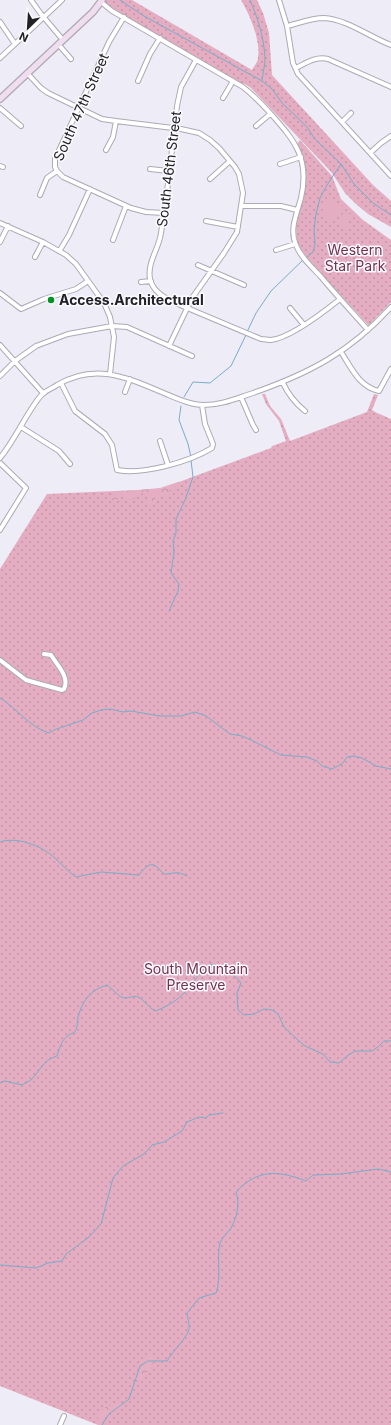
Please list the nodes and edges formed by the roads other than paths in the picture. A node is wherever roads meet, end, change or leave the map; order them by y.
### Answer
1 (31, 0) edge
2 (62, 0) edge
3 (279, 0) edge
4 (102, 1) edge
5 (44, 17) junction
6 (124, 17) junction
7 (0, 22) edge
8 (287, 26) junction
9 (160, 38) junction
10 (63, 40) junction
11 (15, 44) junction
12 (58, 44) junction
13 (391, 45) edge
14 (0, 58) edge
15 (71, 59) dead end
16 (196, 60) junction
17 (296, 68) junction
18 (27, 73) junction
19 (138, 81) dead end
20 (233, 81) junction
21 (391, 87) edge
22 (0, 98) edge
23 (223, 98) dead end
24 (0, 108) edge
25 (79, 108) junction
26 (351, 113) dead end
27 (270, 114) junction
28 (116, 121) junction
29 (342, 122) junction
30 (21, 126) dead end
31 (256, 126) dead end
32 (174, 129) junction
33 (391, 136) edge
34 (106, 150) dead end
35 (370, 153) junction
36 (300, 157) junction
37 (230, 161) junction
38 (280, 164) dead end
39 (150, 169) dead end
40 (57, 171) junction
41 (169, 171) junction
42 (391, 176) edge
43 (210, 178) dead end
44 (90, 189) junction
45 (40, 195) dead end
46 (126, 206) junction
47 (242, 206) junction
48 (298, 210) junction
49 (164, 213) junction
50 (206, 221) dead end
51 (0, 223) edge
52 (8, 226) junction
53 (238, 227) junction
54 (113, 240) dead end
55 (0, 242) edge
56 (43, 242) junction
57 (295, 244) junction
58 (60, 250) junction
59 (276, 250) dead end
60 (35, 257) dead end
61 (198, 265) dead end
62 (211, 271) junction
63 (88, 281) junction
64 (151, 281) junction
65 (141, 282) dead end
66 (244, 285) dead end
67 (0, 293) edge
68 (340, 299) junction
69 (391, 307) edge
70 (187, 308) junction
71 (290, 308) dead end
72 (304, 325) junction
73 (112, 326) junction
74 (368, 330) junction
75 (0, 345) edge
76 (170, 346) junction
77 (341, 352) junction
78 (192, 356) dead end
79 (15, 361) junction
80 (391, 369) edge
81 (110, 374) junction
82 (0, 376) edge
83 (130, 379) junction
84 (283, 382) junction
85 (61, 383) junction
86 (126, 392) dead end
87 (43, 393) junction
88 (241, 397) junction
89 (202, 405) junction
90 (305, 410) dead end
91 (21, 427) junction
92 (256, 430) dead end
93 (160, 441) dead end
94 (0, 458) edge
95 (0, 463) edge
96 (70, 464) dead end
97 (168, 465) junction
98 (0, 530) edge
99 (44, 654) dead end
100 (0, 660) edge
101 (64, 1416) dead end
102 (60, 1425) edge

1 - 5 street
2 - 5 street
3 - 8 street
4 - 6 street
4 - 10 main road
5 - 10 street
5 - 11 street
6 - 9 street
6 - 25 street, South 47th Street
7 - 11 street
8 - 13 street
8 - 17 street
9 - 16 street
9 - 19 street
10 - 12 main road
11 - 14 street
12 - 15 street
12 - 18 main road
16 - 20 street
16 - 32 street, South 46th Street
17 - 21 street
17 - 29 street
18 - 22 main road
18 - 25 street
20 - 23 street
20 - 27 street
24 - 30 street
25 - 28 street
25 - 40 street, South 47th Street
26 - 29 street
27 - 31 street
27 - 36 street
28 - 32 street
28 - 34 street
29 - 35 street
32 - 37 street
32 - 41 street, South 46th Street
33 - 35 street
35 - 42 street
36 - 38 street
36 - 48 street
37 - 43 street
37 - 47 street
39 - 41 street
40 - 44 street
40 - 45 street, South 47th Street
41 - 49 street, South 46th Street
44 - 46 street
44 - 58 street
46 - 49 street
46 - 54 street
47 - 48 street
47 - 53 street
48 - 57 street
49 - 64 street, South 46th Street
50 - 53 street
51 - 52 street
52 - 55 street
52 - 56 street
53 - 62 street
56 - 58 street
56 - 60 street
57 - 59 street
57 - 68 street
58 - 63 street
61 - 62 street
62 - 66 street
62 - 70 street
63 - 67 street
63 - 73 street
64 - 65 street
64 - 70 street
68 - 72 street
68 - 74 street
69 - 74 street
70 - 72 street
70 - 76 street
71 - 72 street
73 - 76 street
73 - 79 street
73 - 81 street
74 - 77 street
75 - 79 street
76 - 78 street
77 - 80 street
77 - 84 street
79 - 82 street
79 - 87 street
81 - 83 street
81 - 85 street
83 - 86 street
83 - 89 street
84 - 88 street
84 - 90 street
85 - 87 street
85 - 97 street
87 - 91 street
88 - 89 street
88 - 92 street
89 - 97 street
91 - 94 street
91 - 96 street
93 - 97 street
95 - 98 street
99 - 100 street
101 - 102 street

